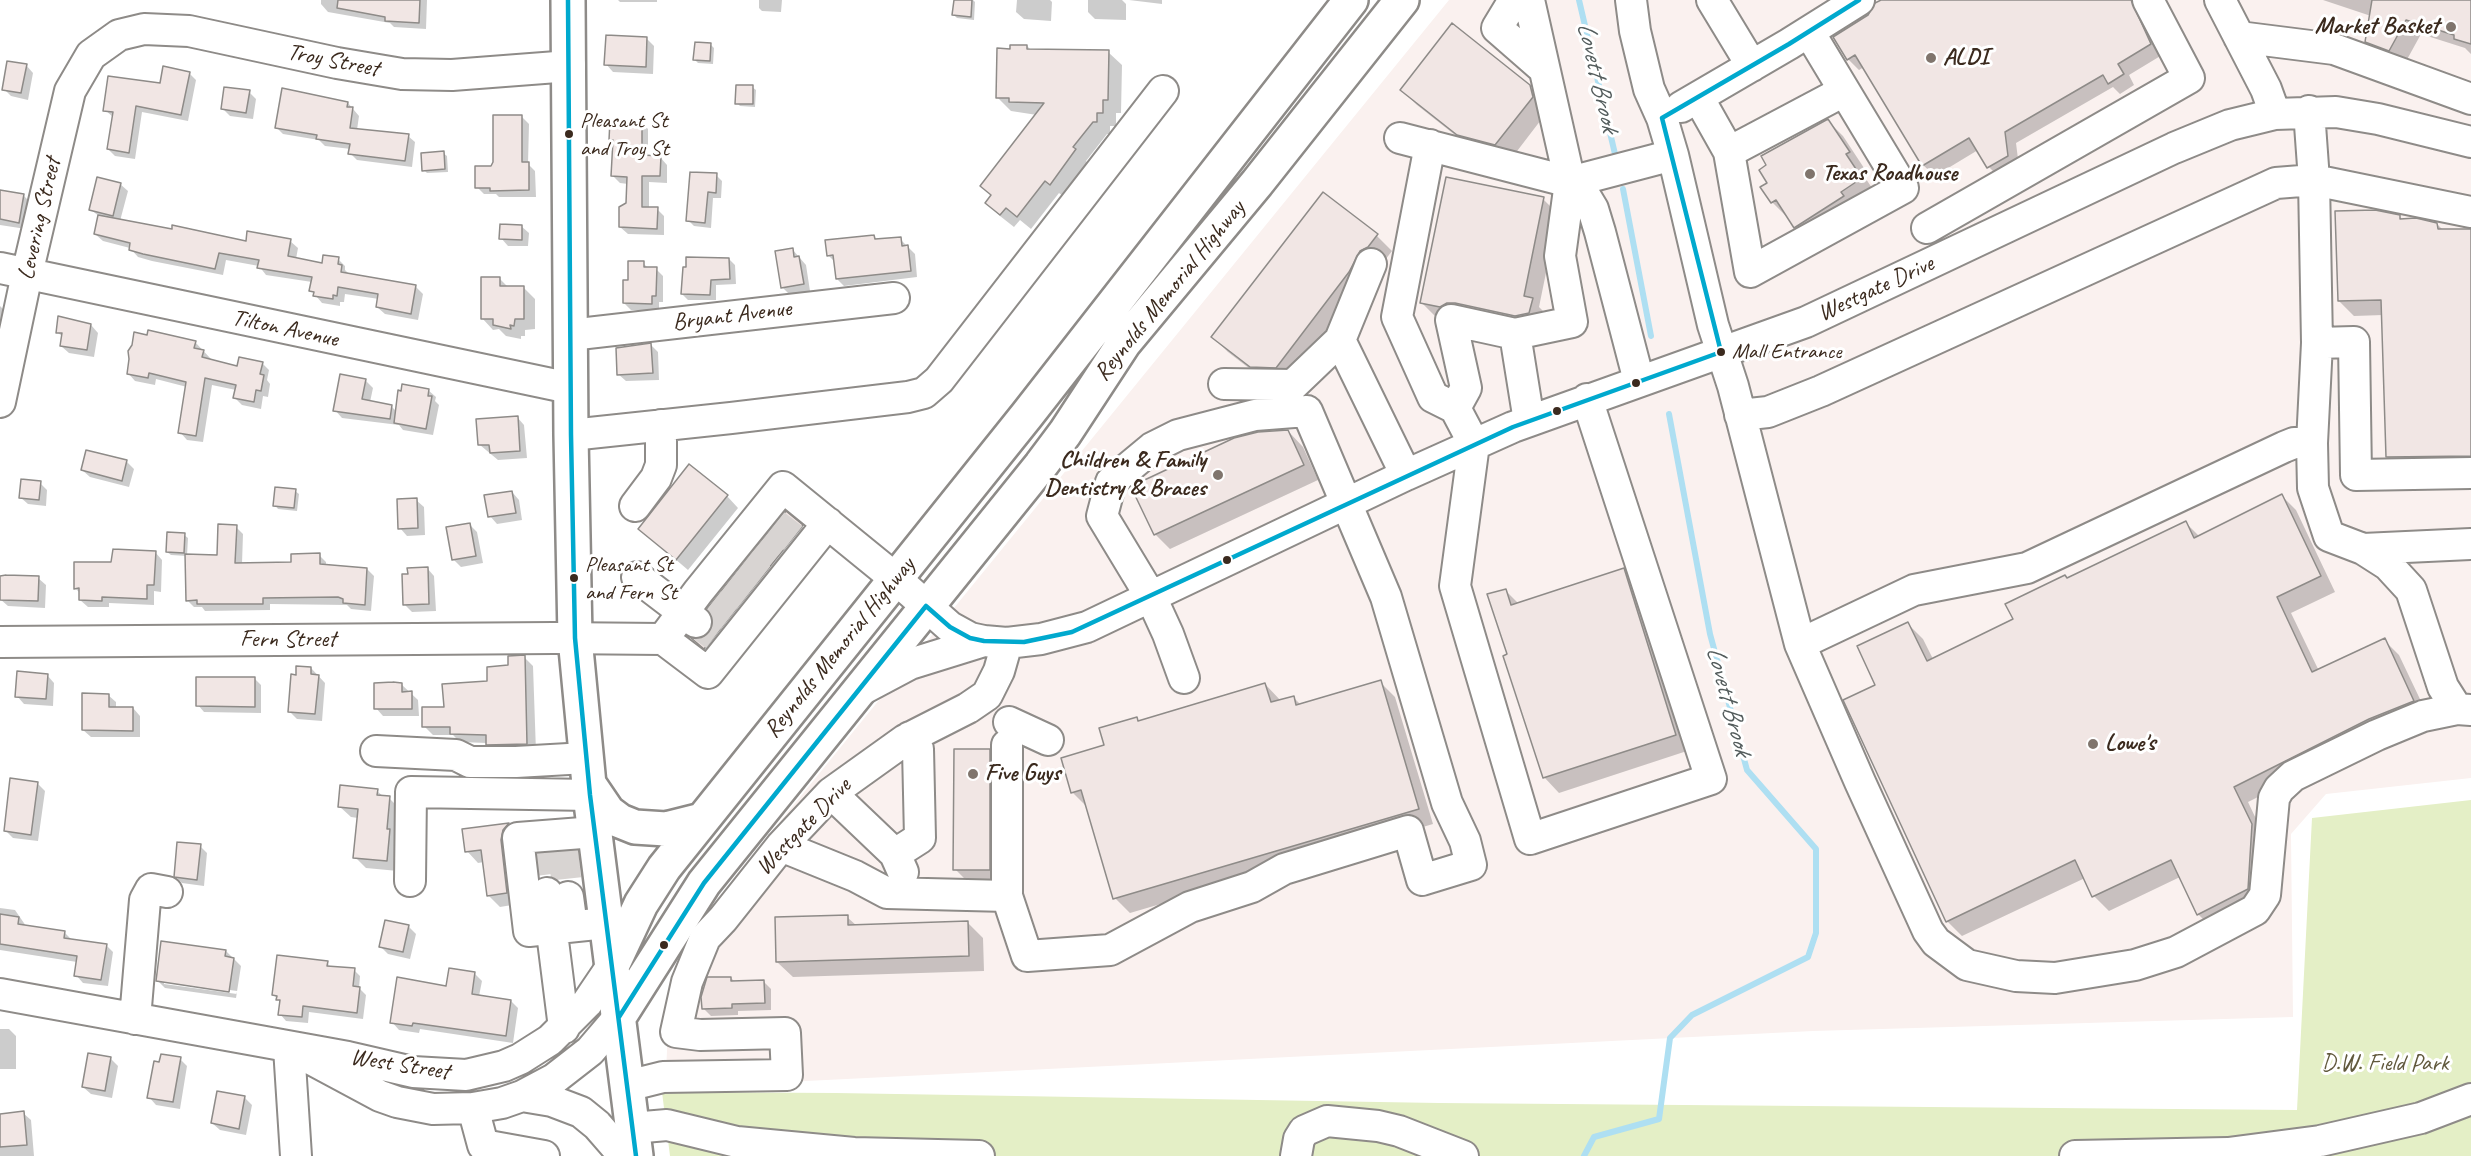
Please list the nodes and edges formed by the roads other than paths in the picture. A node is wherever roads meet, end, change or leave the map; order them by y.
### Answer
1 (568, 0) edge
2 (1351, 0) edge
3 (1402, 0) edge
4 (1514, 0) edge
5 (1529, 0) edge
6 (1631, 0) edge
7 (1712, 0) edge
8 (1859, 0) edge
9 (2148, 0) edge
10 (2220, 0) edge
11 (1809, 32) junction
12 (2240, 37) junction
13 (103, 46) joint
14 (570, 66) junction
15 (1752, 66) junction
16 (1544, 69) junction
17 (1163, 91) dead end
18 (1844, 91) junction
19 (1698, 97) junction
20 (2471, 99) edge
21 (2309, 111) junction
22 (2276, 114) junction
23 (1662, 118) junction
24 (1400, 138) dead end
25 (2471, 142) edge
26 (1430, 146) junction
27 (1729, 152) junction
28 (1673, 155) junction
29 (2314, 180) junction
30 (1570, 182) junction
31 (1903, 188) junction
32 (2471, 212) edge
33 (1927, 228) junction
34 (1944, 258) junction
35 (1371, 264) dead end
36 (13, 271) edge
37 (894, 298) dead end
38 (1515, 334) junction
39 (570, 335) junction
40 (1340, 340) junction
41 (2317, 343) junction
42 (1721, 352) junction
43 (1639, 381) junction
44 (1224, 384) dead end
45 (570, 388) junction
46 (1587, 399) junction
47 (0, 402) edge
48 (1455, 408) junction
49 (1740, 415) junction
50 (1529, 421) junction
51 (661, 425) junction
52 (571, 435) junction
53 (2312, 443) junction
54 (1474, 444) junction
55 (2471, 473) edge
56 (1406, 475) junction
57 (1346, 503) junction
58 (635, 506) dead end
59 (828, 523) junction
60 (2471, 544) edge
61 (2363, 549) junction
62 (637, 577) dead end
63 (896, 579) junction
64 (745, 580) junction
65 (1151, 597) junction
66 (926, 606) junction
67 (575, 638) junction
68 (663, 639) junction
69 (0, 642) edge
70 (996, 642) junction
71 (1800, 644) junction
72 (1184, 678) dead end
73 (856, 693) junction
74 (2464, 710) edge
75 (910, 737) junction
76 (1048, 740) dead end
77 (376, 751) dead end
78 (588, 779) junction
79 (831, 793) junction
80 (1454, 818) junction
81 (702, 820) junction
82 (1408, 831) junction
83 (595, 832) junction
84 (781, 846) junction
85 (895, 854) junction
86 (410, 881) dead end
87 (167, 892) dead end
88 (912, 894) junction
89 (557, 895) tunnel mouth
90 (1007, 896) junction
91 (606, 922) junction
92 (561, 927) junction
93 (612, 966) junction
94 (0, 994) edge
95 (619, 1017) junction
96 (135, 1019) junction
97 (564, 1028) junction
98 (290, 1048) junction
99 (627, 1086) junction
100 (522, 1096) junction
101 (2471, 1099) edge
102 (473, 1108) junction
103 (631, 1147) edge
104 (478, 1151) edge
105 (296, 1156) edge
106 (544, 1156) edge
107 (979, 1156) edge
108 (1296, 1156) edge
109 (1463, 1156) edge
110 (2075, 1156) edge

1 - 14 main road
2 - 63 main road, Reynolds Memorial Highway
3 - 66 main road, Reynolds Memorial Highway
4 - 16 street
5 - 16 street
6 - 23 street
7 - 15 street
8 - 11 street
9 - 33 street
10 - 12 street
11 - 15 street
11 - 18 street
12 - 20 street
12 - 22 street
13 - 14 street, Troy Street
13 - 36 street, Levering Street
14 - 39 main road
15 - 19 street
16 - 30 street
17 - 51 street
18 - 27 street
18 - 31 street
19 - 23 street
19 - 27 street
21 - 22 street, Westgate Drive
21 - 25 street, Westgate Drive
21 - 29 street
22 - 34 street, Westgate Drive
23 - 28 street
24 - 26 street
26 - 30 street
26 - 48 street
27 - 31 street
28 - 30 street
28 - 42 street
29 - 32 street
29 - 41 street
29 - 49 street
30 - 38 street
30 - 43 street
31 - 33 street
33 - 34 street
34 - 42 street, Westgate Drive
35 - 40 street
36 - 45 street, Tilton Avenue
36 - 47 street, Levering Street
37 - 39 street, Bryant Avenue
38 - 48 street
38 - 50 street
39 - 45 main road
40 - 44 street
40 - 56 street
41 - 53 street
41 - 55 street
42 - 43 street, Westgate Drive
42 - 49 street
43 - 46 street, Westgate Drive
45 - 52 main road
46 - 50 street, Westgate Drive
46 - 54 street
48 - 54 street
49 - 71 street
50 - 54 street, Westgate Drive
51 - 52 street
51 - 58 street
52 - 67 main road
53 - 61 street
53 - 71 street
54 - 56 street, Westgate Drive
56 - 57 street, Westgate Drive
57 - 65 street, Westgate Drive
57 - 65 street
57 - 80 street
59 - 63 street, Westgate Drive
59 - 64 street
59 - 64 street, Westgate Drive
60 - 61 street
61 - 74 street
62 - 64 street
63 - 66 street, Westgate Drive
63 - 81 main road, Reynolds Memorial Highway
64 - 68 street
64 - 68 street
65 - 70 street, Westgate Drive
65 - 72 street
66 - 70 street, Westgate Drive
66 - 73 main road, Reynolds Memorial Highway
67 - 68 street, Fern Street
67 - 69 street, Fern Street
67 - 78 main road
70 - 73 street
70 - 75 street, Westgate Drive
71 - 74 street
73 - 95 main road, Reynolds Memorial Highway
75 - 79 street, Westgate Drive
75 - 85 street
76 - 90 street
77 - 78 street
78 - 81 main road
78 - 83 main road
78 - 86 street
79 - 84 street, Westgate Drive
79 - 85 street
80 - 82 street
80 - 82 street
81 - 93 main road, Reynolds Memorial Highway
82 - 90 street
83 - 91 main road
83 - 92 street
84 - 88 street
84 - 99 street, Westgate Drive
85 - 88 street
87 - 96 street
88 - 90 street
89 - 92 street
91 - 92 street
91 - 93 main road
92 - 97 street
93 - 95 main road
93 - 97 street, West Street
94 - 96 street, West Street
95 - 99 main road
95 - 100 street, West Street
96 - 98 street, West Street
97 - 98 street, West Street
98 - 102 street, West Street
98 - 105 street
99 - 103 main road
100 - 102 street, West Street
100 - 103 street
101 - 110 street
102 - 104 street
103 - 107 street
104 - 106 street
108 - 109 street

